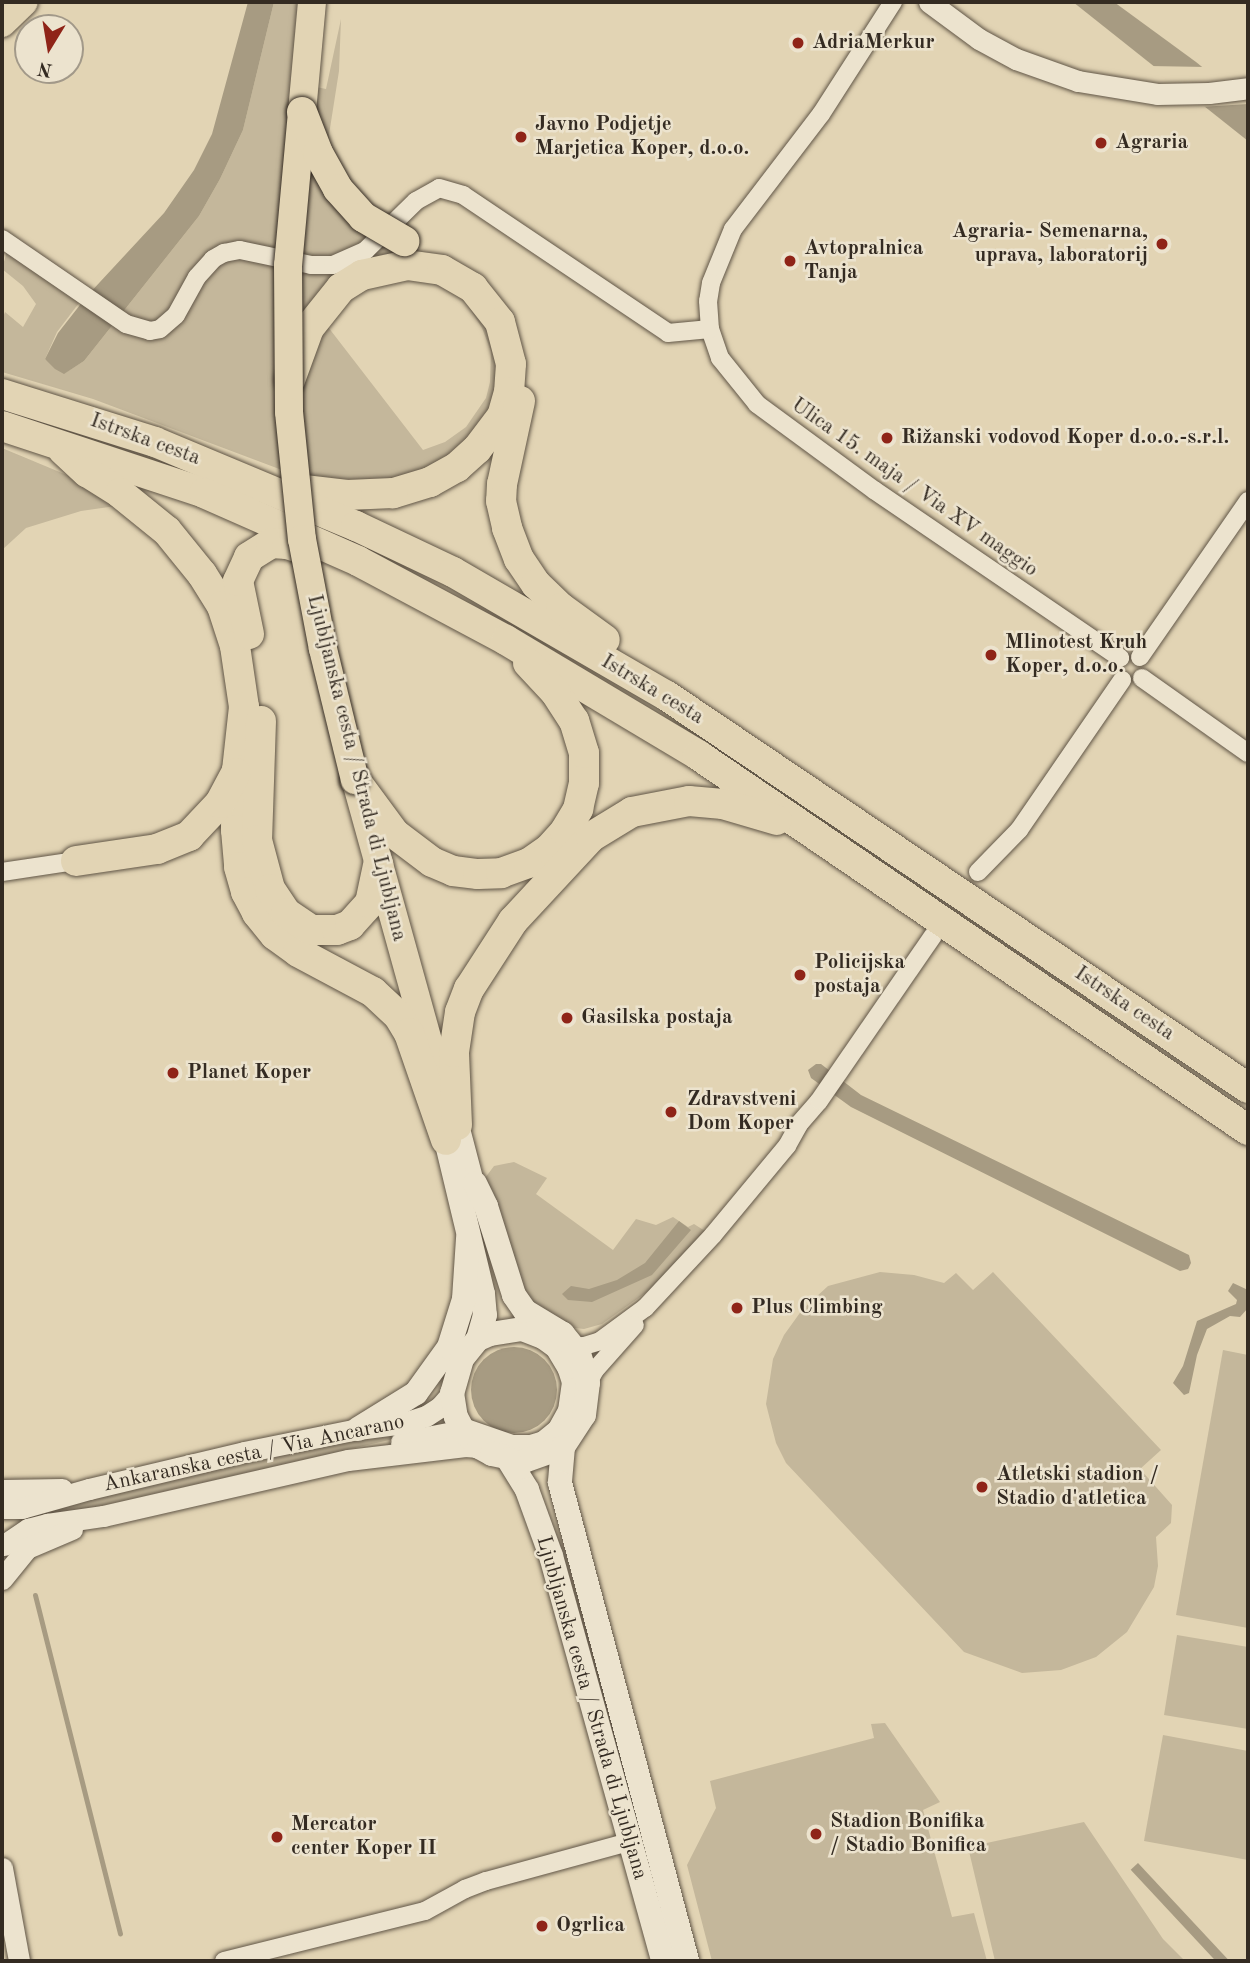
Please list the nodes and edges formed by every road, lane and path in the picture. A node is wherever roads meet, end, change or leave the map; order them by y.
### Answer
1 (24, 2) edge
2 (312, 2) edge
3 (331, 2) edge
4 (892, 2) edge
5 (929, 2) edge
6 (2, 23) edge
7 (1248, 88) edge
8 (304, 99) junction
9 (2, 239) edge
10 (401, 243) junction
11 (710, 329) junction
12 (287, 387) junction
13 (2, 394) edge
14 (2, 426) edge
15 (53, 440) junction
16 (277, 491) junction
17 (1248, 501) edge
18 (358, 561) junction
19 (506, 640) junction
20 (1140, 657) junction
21 (1120, 658) junction
22 (1142, 678) junction
23 (1122, 680) junction
24 (667, 696) junction
25 (1248, 753) edge
26 (237, 770) junction
27 (355, 780) junction
28 (813, 833) junction
29 (76, 861) joint
30 (379, 864) junction
31 (2, 872) edge
32 (978, 872) dead end
33 (933, 936) dead end
34 (1243, 1083) edge
35 (1248, 1130) edge
36 (451, 1133) junction
37 (475, 1183) junction
38 (468, 1238) junction
39 (640, 1312) junction
40 (522, 1329) junction
41 (478, 1339) junction
42 (564, 1343) junction
43 (588, 1382) junction
44 (452, 1393) junction
45 (358, 1429) junction
46 (471, 1439) junction
47 (553, 1447) junction
48 (508, 1459) junction
49 (89, 1489) junction
50 (2, 1490) edge
51 (2, 1510) edge
52 (103, 1516) junction
53 (3, 1548) edge
54 (2, 1579) edge
55 (629, 1842) junction
56 (2, 1868) edge
57 (5, 1911) edge
58 (2, 1954) edge
59 (18, 1961) edge
60 (223, 1961) edge
61 (663, 1961) edge
62 (687, 1961) edge

1 - 6 main road
2 - 8 main road, Ljubljanska cesta / Strada di Ljubljana
3 - 8 main road, Ljubljanska cesta / Strada di Ljubljana
4 - 11 street, Ulica 15. maja / Via XV maggio
5 - 7 street
8 - 10 highway, bridge
8 - 12 main road, Ljubljanska cesta / Strada di Ljubljana, bridge
9 - 10 street
10 - 11 street
10 - 12 highway, bridge
10 - 16 highway
10 - 24 highway
11 - 21 street, Ulica 15. maja / Via XV maggio
12 - 27 main road, Ljubljanska cesta / Strada di Ljubljana, bridge
13 - 16 highway, Istrska cesta
14 - 15 highway, Istrska cesta
15 - 18 highway, Istrska cesta
15 - 26 highway
16 - 24 highway, Istrska cesta
17 - 20 street
18 - 19 highway, Istrska cesta
18 - 30 highway
19 - 27 highway
19 - 28 highway, Istrska cesta
20 - 21 street
20 - 22 street
21 - 23 street
22 - 23 street
22 - 25 street
23 - 32 street
24 - 34 highway, Istrska cesta
26 - 29 highway
26 - 36 highway
27 - 30 main road, Ljubljanska cesta / Strada di Ljubljana
28 - 35 highway, Istrska cesta
28 - 36 highway
29 - 31 street
30 - 36 main road, Ljubljanska cesta / Strada di Ljubljana
33 - 39 street
36 - 37 main road, Ljubljanska cesta / Strada di Ljubljana
36 - 38 main road, Ljubljanska cesta / Strada di Ljubljana
37 - 40 main road, Ljubljanska cesta / Strada di Ljubljana
37 - 42 main road
38 - 41 main road, Ljubljanska cesta / Strada di Ljubljana
38 - 45 main road
39 - 42 street
39 - 43 street
40 - 41 main road
40 - 42 main road
41 - 44 main road
42 - 43 main road
42 - 47 main road
43 - 47 main road
44 - 45 street, Ankaranska cesta / Via Ancarano
44 - 46 main road
45 - 49 street, Ankaranska cesta / Via Ancarano
46 - 47 main road
46 - 48 main road
46 - 52 street, Ankaranska cesta / Via Ancarano
47 - 48 main road
47 - 62 main road, Ljubljanska cesta / Strada di Ljubljana
48 - 55 main road, Ljubljanska cesta / Strada di Ljubljana
49 - 50 street, Ankaranska cesta / Via Ancarano
49 - 51 street, Ankaranska cesta / Via Ancarano
51 - 53 street
52 - 53 street, Ankaranska cesta / Via Ancarano
52 - 54 street
55 - 60 street
55 - 61 main road, Ljubljanska cesta / Strada di Ljubljana
56 - 57 street
57 - 59 street
58 - 59 street

